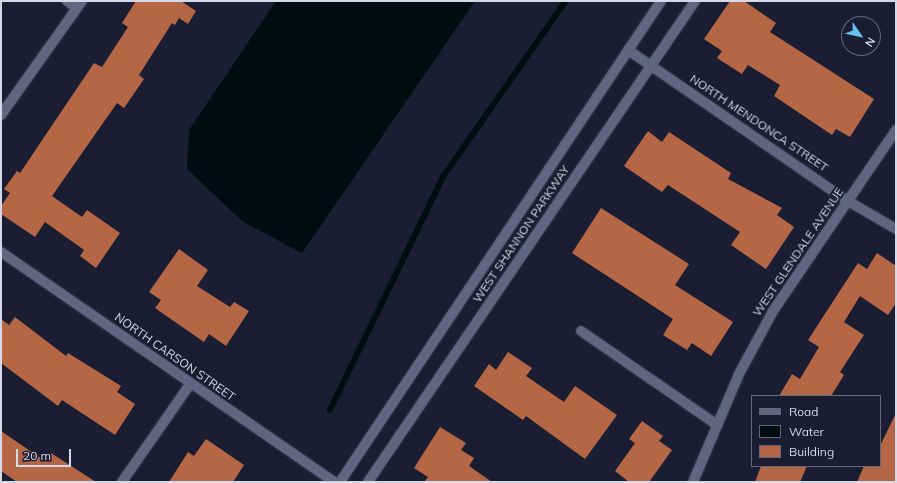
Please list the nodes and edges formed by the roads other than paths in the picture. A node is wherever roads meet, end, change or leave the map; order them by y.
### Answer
1 (66, 1) edge
2 (661, 1) edge
3 (695, 1) edge
4 (79, 5) edge
5 (628, 50) junction
6 (651, 66) junction
7 (1, 115) edge
8 (896, 130) edge
9 (848, 201) junction
10 (896, 229) edge
11 (1, 252) edge
12 (581, 331) dead end
13 (190, 384) junction
14 (716, 424) junction
15 (122, 482) edge
16 (335, 482) edge
17 (340, 482) edge
18 (368, 482) edge
19 (693, 482) edge

1 - 4 street
2 - 5 street, WEST SHANNON PARKWAY
3 - 6 street, WEST SHANNON PARKWAY
4 - 7 street
5 - 6 street, NORTH MENDONCA STREET
5 - 17 street, WEST SHANNON PARKWAY
6 - 9 street, NORTH MENDONCA STREET
6 - 18 street, WEST SHANNON PARKWAY
8 - 9 street, WEST GLENDALE AVENUE
9 - 10 street, NORTH MENDONCA STREET
9 - 14 street, WEST GLENDALE AVENUE
11 - 13 street, NORTH CARSON STREET
12 - 14 street
13 - 15 street
13 - 16 street, NORTH CARSON STREET
14 - 19 street, WEST GLENDALE AVENUE

